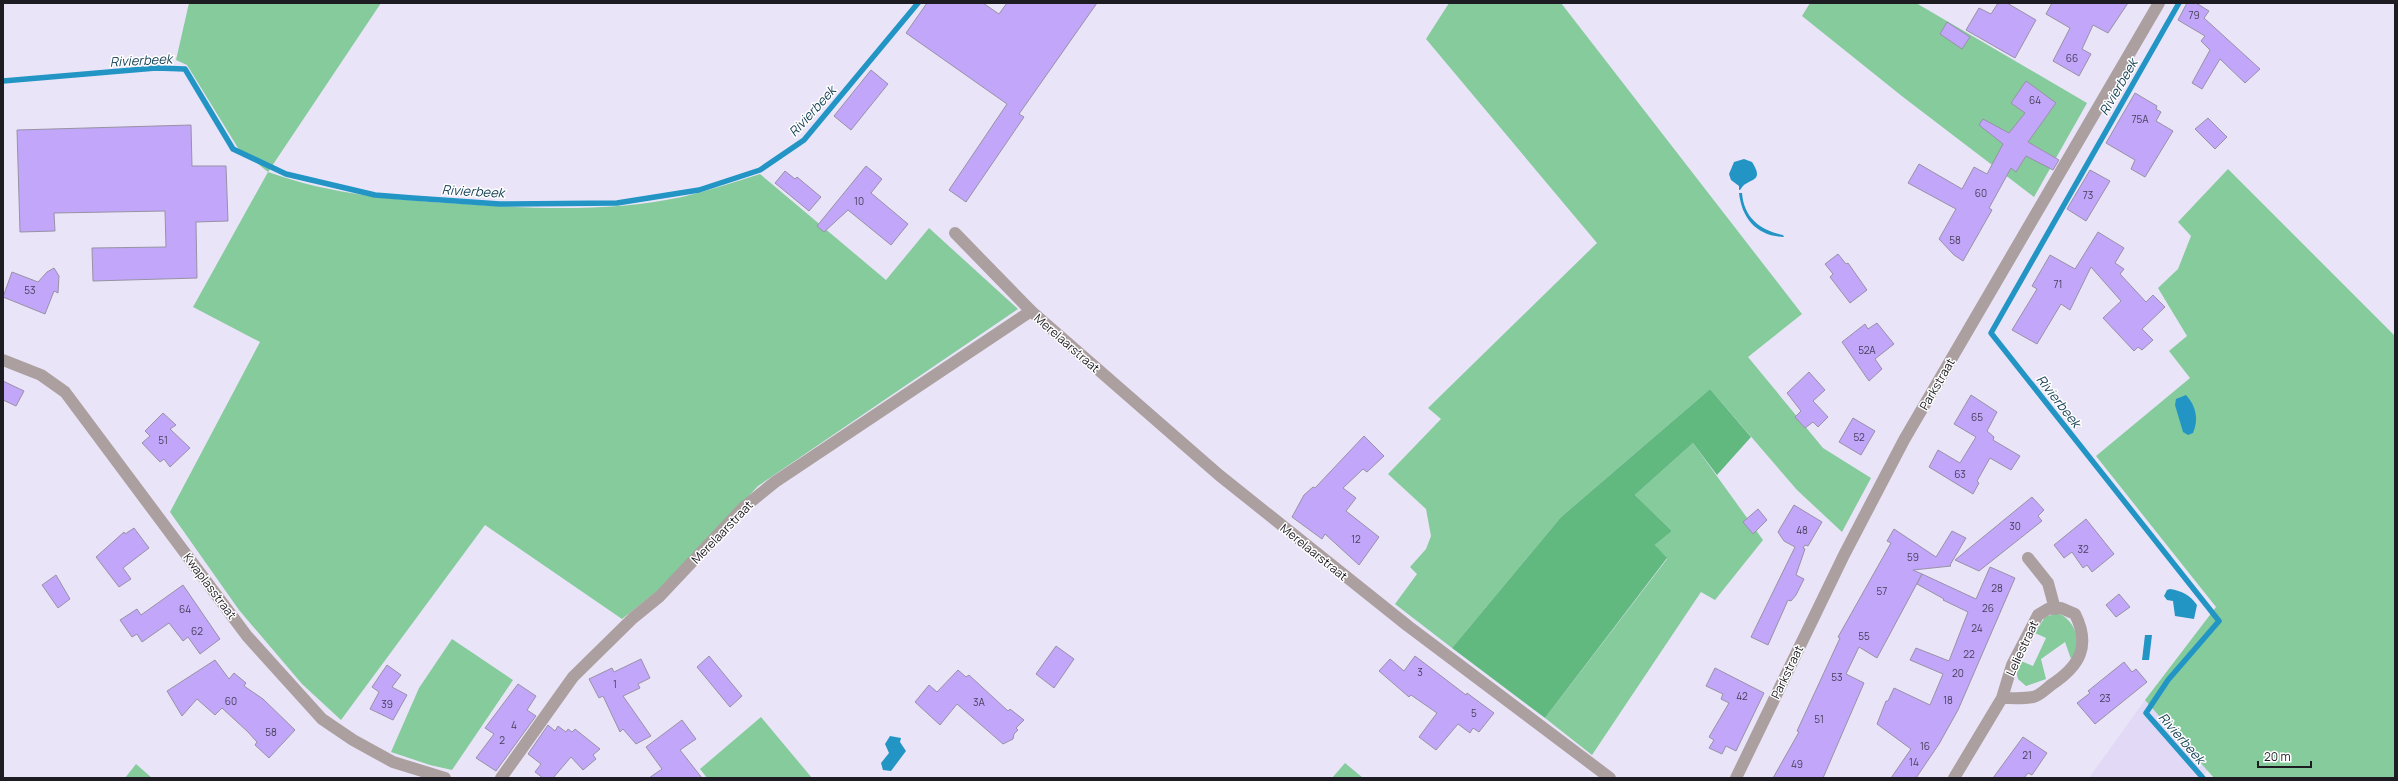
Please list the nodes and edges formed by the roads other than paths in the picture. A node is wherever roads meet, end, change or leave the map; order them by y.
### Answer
1 (2159, 3) edge
2 (955, 234) dead end
3 (1031, 311) junction
4 (3, 360) edge
5 (2028, 558) dead end
6 (2055, 609) junction
7 (2002, 698) junction
8 (445, 778) edge
9 (500, 778) edge
10 (1610, 778) edge
11 (1736, 778) edge
12 (1954, 778) edge

1 - 11 street, Parkstraat
2 - 3 street, Merelaarstraat
3 - 9 street, Merelaarstraat
3 - 10 street, Merelaarstraat
4 - 8 street, Kwaplasstraat
5 - 6 street
6 - 7 street, Leliestraat
6 - 7 street
7 - 12 street, Leliestraat

